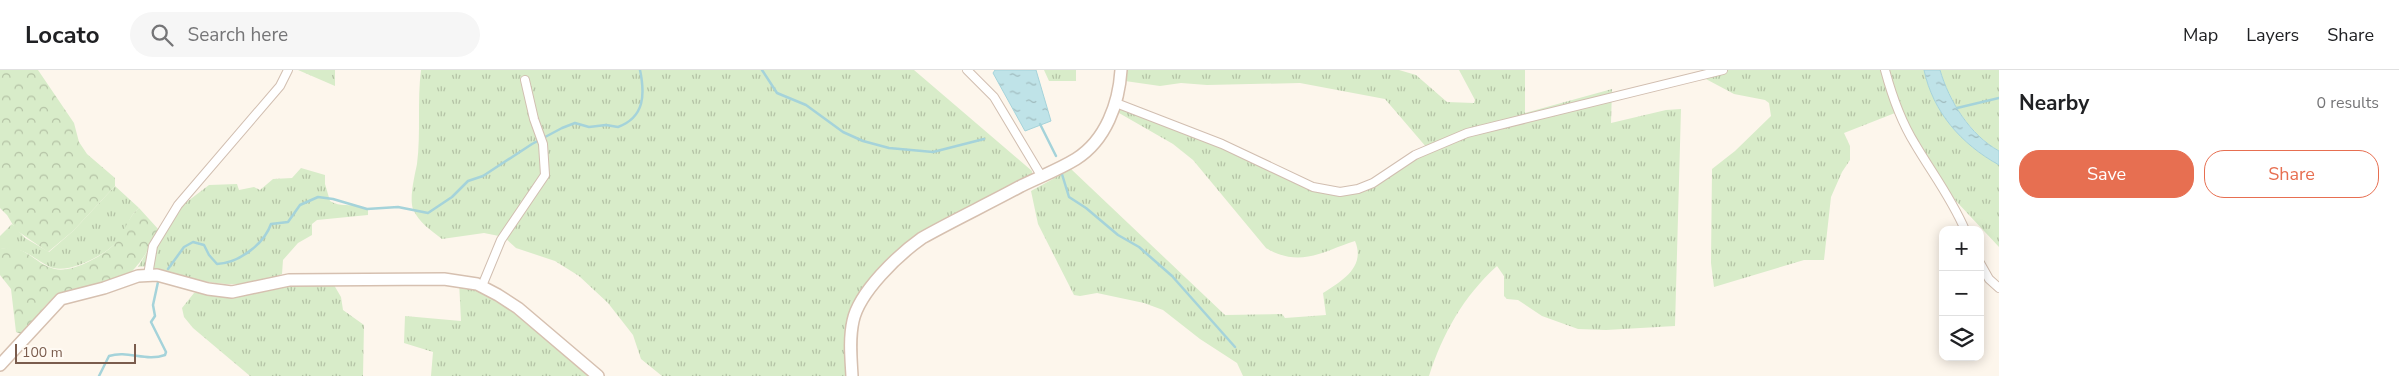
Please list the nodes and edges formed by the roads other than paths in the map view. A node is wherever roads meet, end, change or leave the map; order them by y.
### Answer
1 (288, 70) edge
2 (967, 70) edge
3 (1121, 70) edge
4 (1723, 70) edge
5 (1884, 70) edge
6 (526, 80) dead end
7 (1116, 103) junction
8 (1042, 177) junction
9 (1963, 226) edge
10 (1984, 270) edge
11 (148, 275) junction
12 (482, 286) junction
13 (1999, 288) edge
14 (0, 365) edge
15 (598, 376) edge
16 (852, 376) edge

1 - 11 street
2 - 8 street
3 - 7 street
4 - 7 street
5 - 9 street
6 - 12 street
7 - 8 street
8 - 16 street
10 - 13 street
11 - 12 street
11 - 14 street
12 - 15 street

